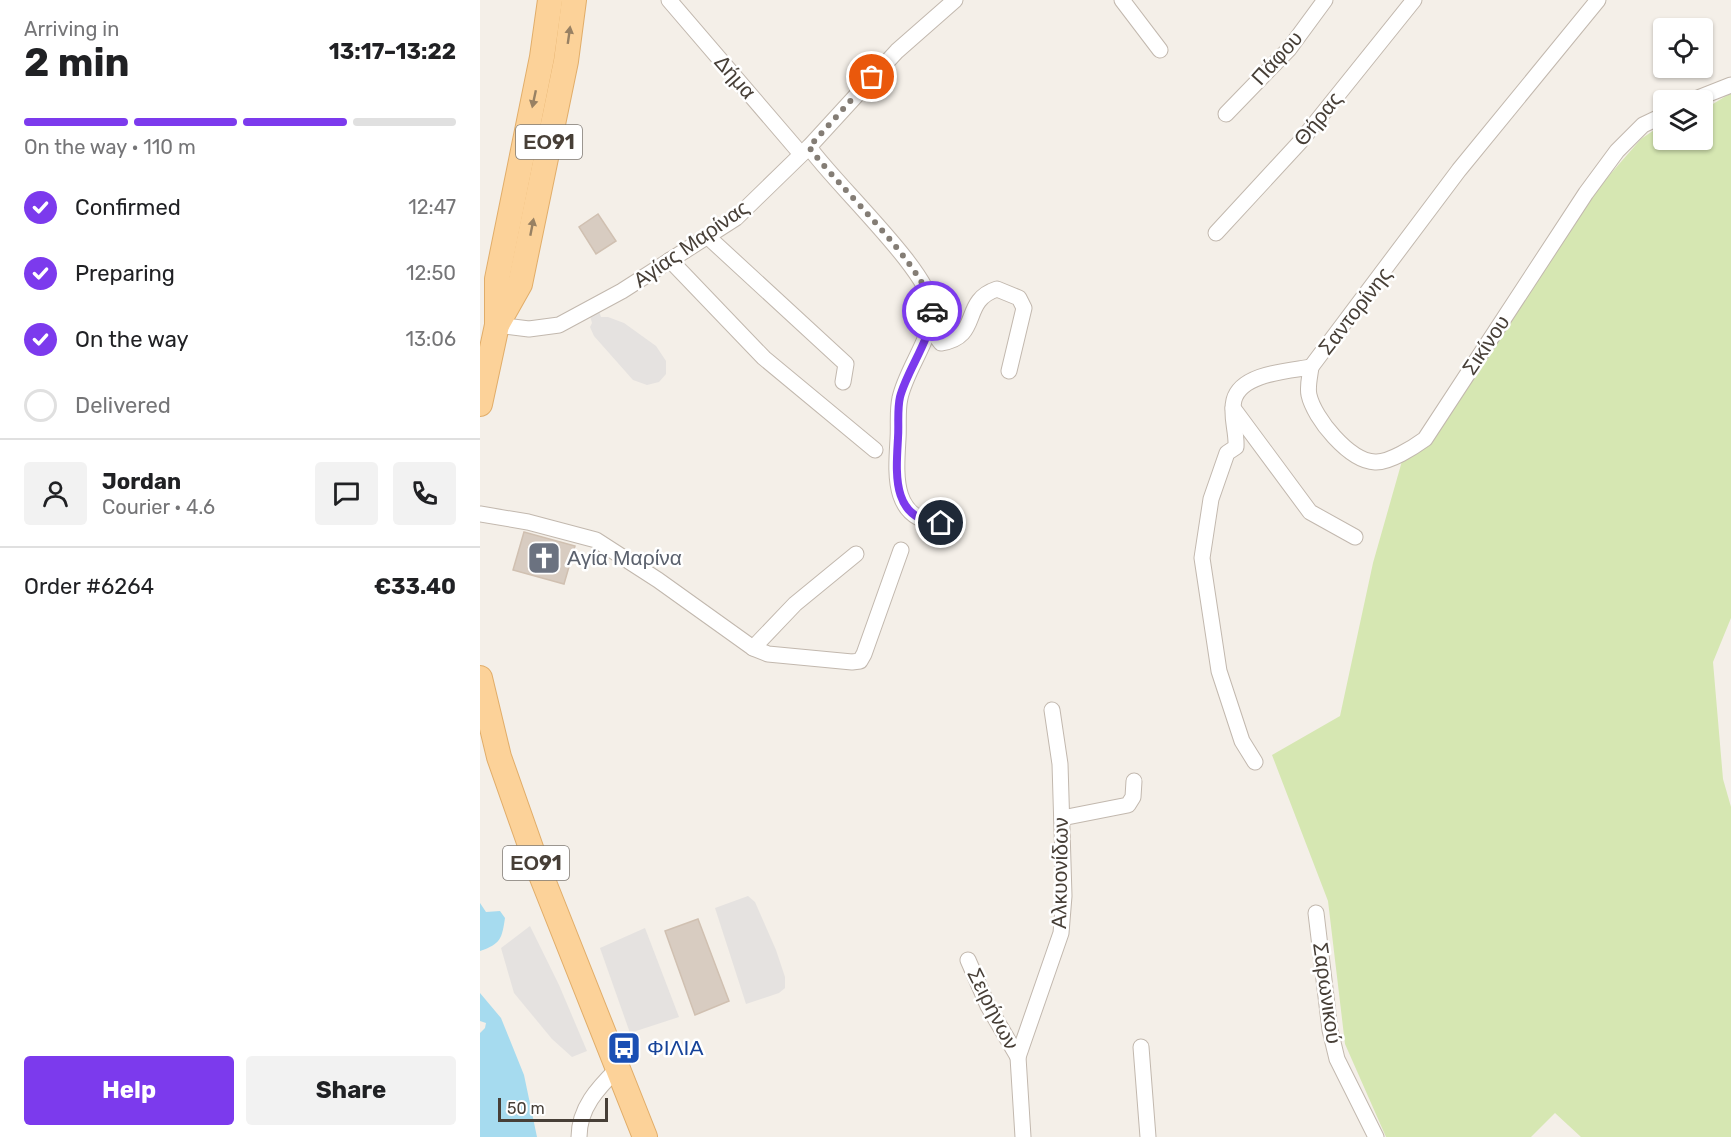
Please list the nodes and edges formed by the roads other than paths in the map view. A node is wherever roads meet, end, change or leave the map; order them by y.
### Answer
1 (550, 0) edge
2 (574, 0) edge
3 (669, 0) edge
4 (955, 0) edge
5 (1122, 0) edge
6 (1325, 0) edge
7 (1414, 0) edge
8 (1598, 0) edge
9 (1160, 50) dead end
10 (1731, 85) edge
11 (1713, 92) edge
12 (1226, 114) dead end
13 (1653, 120) edge
14 (805, 150) junction
15 (1216, 233) dead end
16 (707, 236) junction
17 (670, 260) junction
18 (932, 318) junction
19 (497, 325) junction
20 (1311, 367) junction
21 (1009, 371) dead end
22 (843, 382) dead end
23 (480, 404) edge
24 (1233, 408) junction
25 (875, 450) dead end
26 (950, 511) dead end
27 (480, 514) edge
28 (1355, 537) dead end
29 (901, 550) dead end
30 (856, 554) dead end
31 (753, 648) junction
32 (480, 678) edge
33 (1052, 710) dead end
34 (1255, 762) dead end
35 (1134, 781) dead end
36 (1062, 818) junction
37 (1316, 913) dead end
38 (968, 960) dead end
39 (1141, 1047) dead end
40 (1018, 1057) junction
41 (617, 1069) junction
42 (579, 1137) edge
43 (645, 1137) edge
44 (1023, 1137) edge
45 (1148, 1137) edge
46 (1376, 1137) edge

1 -> 19 main road, ΕΟ91
19 -> 2 main road, ΕΟ91
3 - 14 street, Δήμα
4 - 14 street, Αγίας Μαρίνας
5 - 9 street
6 - 12 street, Πάφου
7 - 15 street, Θήρας
8 - 20 street, Σαντορίνης
10 - 11 street
13 - 20 street, Σικίνου
14 - 16 street, Αγίας Μαρίνας
14 - 18 street, Δήμα
16 - 17 street, Αγίας Μαρίνας
16 - 22 street
17 - 19 street, Αγίας Μαρίνας
17 - 25 street
18 - 21 street, Δήμα
18 - 26 street
19 - 23 main road, ΕΟ91
20 - 24 street, Σαντορίνης
24 - 28 street
24 - 34 street
27 - 31 street
29 - 31 street
30 - 31 street
32 - 41 main road, ΕΟ91
33 - 36 street, Αλκυονίδων
35 - 36 street
36 - 40 street, Αλκυονίδων
37 - 46 street, Σαρωνικού
38 - 40 street, Σειρήνων
39 - 45 street
40 - 44 street, Αλκυονίδων
41 - 42 street
41 - 43 main road, ΕΟ91

